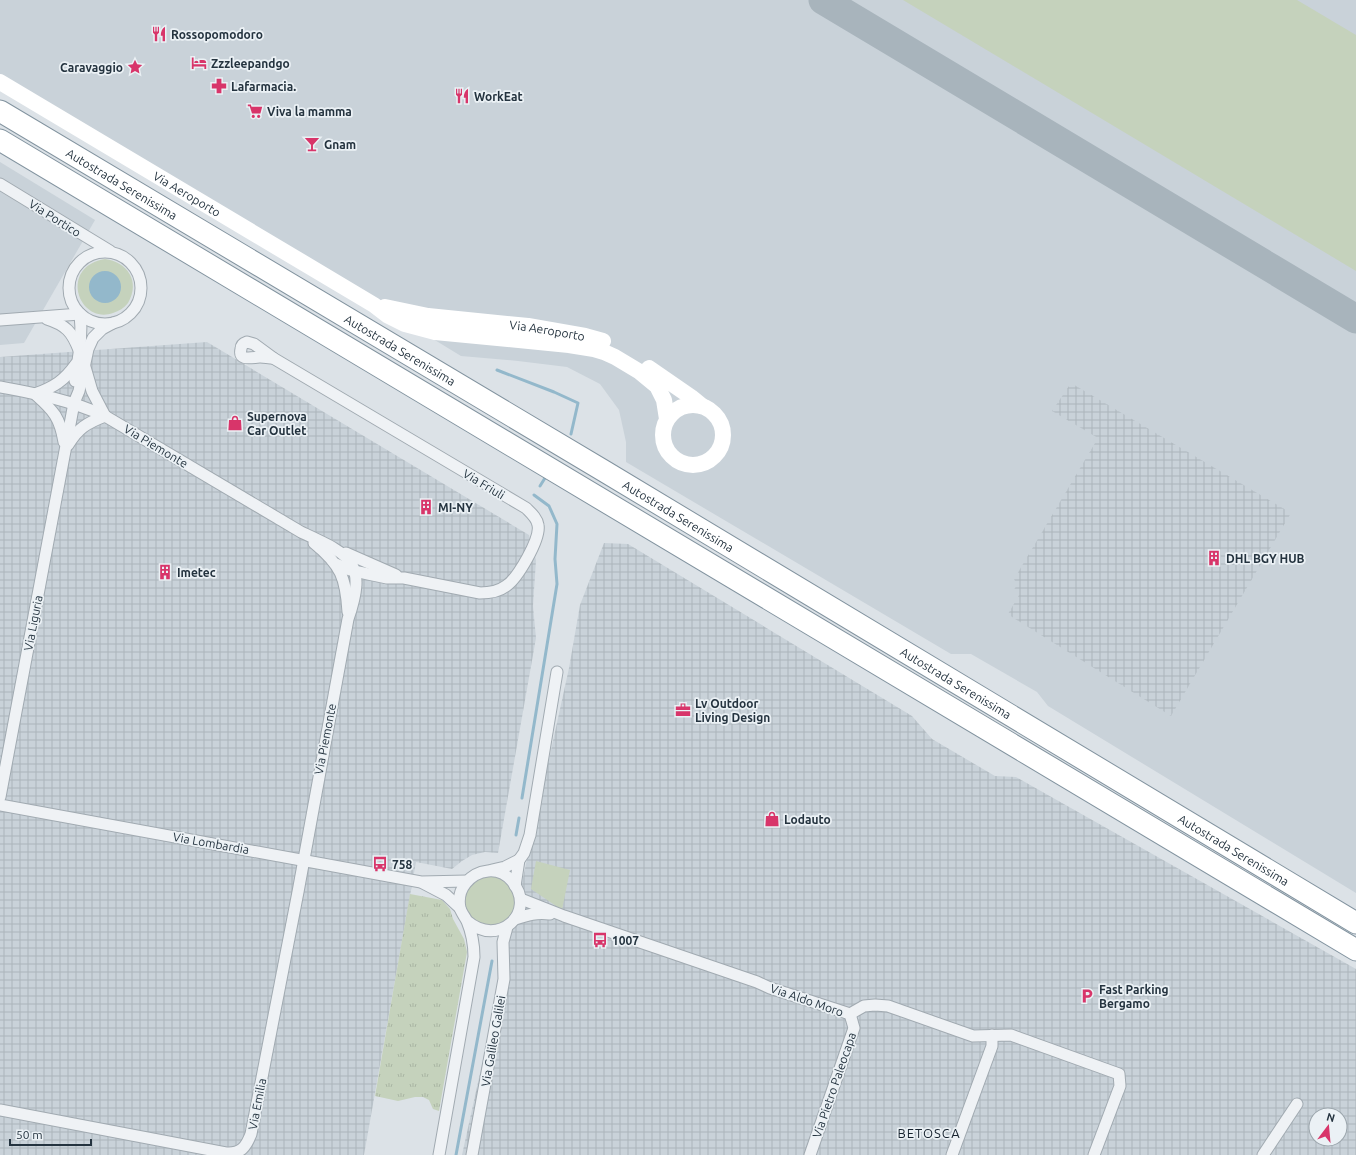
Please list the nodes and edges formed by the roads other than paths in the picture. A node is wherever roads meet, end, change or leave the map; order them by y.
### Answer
1 (0, 82) edge
2 (0, 111) edge
3 (0, 140) edge
4 (0, 184) edge
5 (111, 252) junction
6 (374, 305) junction
7 (80, 314) junction
8 (43, 317) junction
9 (0, 320) edge
10 (113, 323) junction
11 (79, 350) junction
12 (273, 358) dead end
13 (81, 364) junction
14 (0, 387) edge
15 (34, 394) junction
16 (74, 403) junction
17 (702, 406) junction
18 (105, 416) junction
19 (667, 419) junction
20 (66, 448) junction
21 (302, 532) junction
22 (335, 548) junction
23 (336, 564) junction
24 (355, 571) junction
25 (404, 578) junction
26 (348, 618) junction
27 (557, 672) dead end
28 (0, 797) edge
29 (0, 805) edge
30 (303, 860) junction
31 (519, 860) junction
32 (491, 870) junction
33 (467, 881) junction
34 (421, 882) junction
35 (515, 886) junction
36 (521, 899) junction
37 (460, 908) junction
38 (564, 916) junction
39 (467, 921) junction
40 (511, 923) junction
41 (1356, 923) edge
42 (1356, 950) edge
43 (850, 1014) junction
44 (992, 1035) junction
45 (1297, 1104) dead end
46 (0, 1110) edge
47 (438, 1155) edge
48 (472, 1155) edge
49 (810, 1155) edge
50 (952, 1155) edge
51 (1094, 1155) edge
52 (1263, 1155) edge

1 - 6 main road, Via Aeroporto
2 - 41 highway, Autostrada Serenissima
3 - 42 highway, Autostrada Serenissima
4 - 5 street, Via Portico
5 - 7 street
5 - 10 street
6 - 17 main road, Via Aeroporto
6 - 19 main road, Via Aeroporto
7 - 8 street
7 - 10 street
7 - 11 street, Via Liguria
8 - 9 street
8 - 11 street
10 - 13 street, Via Liguria
11 - 13 street, Via Liguria
12 - 25 street, Via Friuli
13 - 15 street, Via Liguria
13 - 16 street, Via Liguria
13 - 18 street, Via Liguria
14 - 15 street, Via Piemonte
15 - 16 street, Via Piemonte
15 - 20 street, Via Liguria
16 - 18 street, Via Piemonte
16 - 20 street, Via Liguria
17 - 19 main road
17 - 19 main road
18 - 20 street, Via Liguria
18 - 21 street, Via Piemonte
20 - 28 street, Via Liguria
21 - 22 street, Via Piemonte
21 - 23 street, Via Piemonte
22 - 24 street, Via Piemonte
22 - 25 street, Via Friuli
23 - 24 street, Via Friuli
23 - 26 street, Via Piemonte
24 - 25 street, Via Friuli
24 - 26 street, Via Piemonte
26 - 30 street, Via Piemonte
27 - 31 street
29 - 30 street, Via Lombardia
30 - 34 street, Via Lombardia
30 - 46 street, Via Emilia
31 - 32 street
31 - 35 street
32 - 33 street
32 - 35 street
33 - 34 street, Via Lombardia
33 - 37 street
34 - 37 street, Via Lombardia
35 - 36 street
36 - 38 street, Via Aldo Moro
36 - 40 street
37 - 39 street
38 - 40 street, Via Aldo Moro
38 - 43 street, Via Aldo Moro
39 - 40 street
39 - 47 street
40 - 48 street, Via Galileo Galilei
43 - 44 street, Via Aldo Moro
43 - 49 street, Via Pietro Paleocapa
44 - 50 street
44 - 51 street, Via Aldo Moro
45 - 52 street

